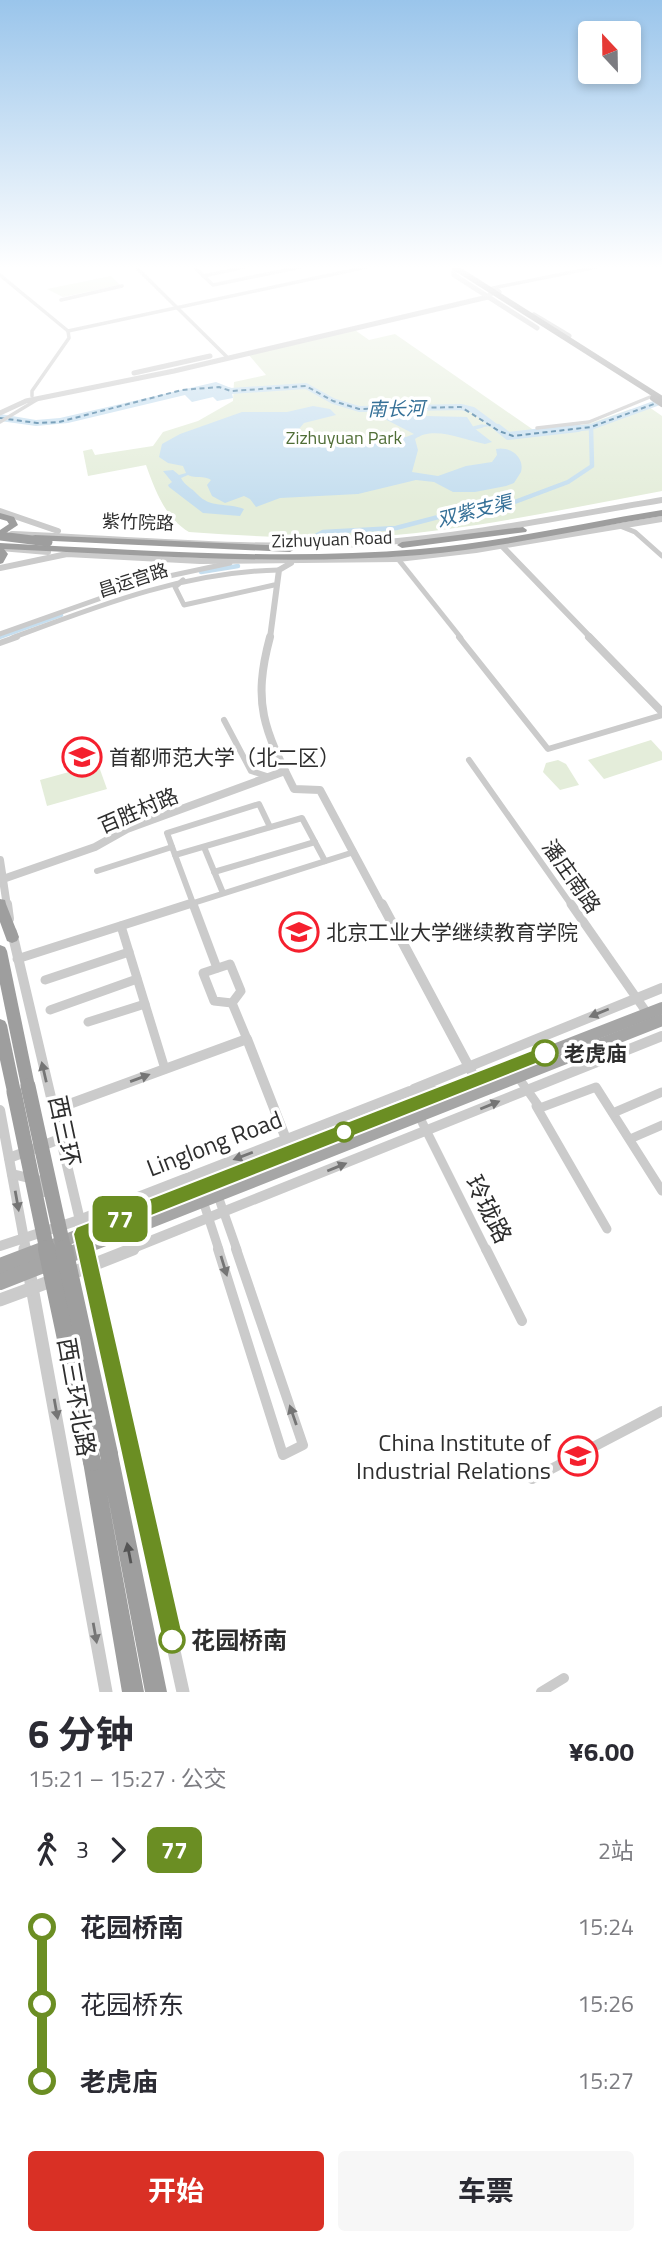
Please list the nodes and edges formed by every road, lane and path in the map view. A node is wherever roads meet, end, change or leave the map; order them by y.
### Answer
1 (63, 346) edge
2 (216, 346) edge
3 (263, 346) edge
4 (574, 346) edge
5 (581, 346) edge
6 (225, 355) junction
7 (32, 397) junction
8 (658, 397) edge
9 (41, 398) junction
10 (0, 409) edge
11 (0, 422) edge
12 (537, 428) dead end
13 (662, 498) edge
14 (662, 510) edge
15 (0, 514) edge
16 (662, 519) edge
17 (533, 521) junction
18 (619, 526) junction
19 (73, 535) junction
20 (0, 536) edge
21 (112, 536) junction
22 (556, 536) joint
23 (504, 540) junction
24 (159, 543) junction
25 (0, 548) edge
26 (476, 550) junction
27 (421, 552) junction
28 (336, 553) junction
29 (67, 554) junction
30 (157, 554) junction
31 (662, 555) edge
32 (101, 556) junction
33 (398, 559) junction
34 (0, 561) edge
35 (200, 561) junction
36 (235, 561) junction
37 (292, 562) junction
38 (0, 568) edge
39 (194, 569) junction
40 (279, 570) junction
41 (186, 578) junction
42 (275, 585) junction
43 (0, 634) edge
44 (0, 643) edge
45 (662, 713) edge
46 (224, 720) dead end
47 (469, 760) dead end
48 (285, 771) junction
49 (270, 777) junction
50 (270, 827) junction
51 (315, 842) junction
52 (204, 846) junction
53 (173, 851) junction
54 (354, 852) junction
55 (0, 860) edge
56 (325, 861) junction
57 (97, 871) dead end
58 (214, 872) junction
59 (3, 878) junction
60 (223, 893) junction
61 (192, 903) junction
62 (0, 904) edge
63 (121, 926) junction
64 (12, 937) junction
65 (0, 951) edge
66 (129, 952) junction
67 (18, 959) junction
68 (218, 968) junction
69 (137, 979) junction
70 (45, 980) dead end
71 (662, 988) edge
72 (636, 998) junction
73 (232, 1003) junction
74 (145, 1004) junction
75 (662, 1007) edge
76 (50, 1010) dead end
77 (647, 1013) junction
78 (662, 1020) edge
79 (88, 1023) dead end
80 (0, 1025) edge
81 (662, 1036) edge
82 (247, 1039) junction
83 (468, 1066) junction
84 (165, 1069) junction
85 (518, 1077) junction
86 (476, 1080) junction
87 (21, 1089) junction
88 (410, 1091) junction
89 (446, 1091) junction
90 (526, 1091) junction
91 (662, 1092) edge
92 (536, 1105) junction
93 (0, 1110) edge
94 (53, 1110) junction
95 (613, 1113) junction
96 (419, 1116) junction
97 (662, 1125) edge
98 (427, 1131) junction
99 (3, 1138) edge
100 (60, 1139) junction
101 (286, 1139) junction
102 (630, 1139) junction
103 (9, 1158) junction
104 (12, 1174) junction
105 (659, 1178) edge
106 (662, 1191) edge
107 (218, 1196) junction
108 (203, 1201) junction
109 (224, 1213) junction
110 (209, 1220) junction
111 (52, 1228) junction
112 (607, 1229) dead end
113 (82, 1234) junction
114 (23, 1237) junction
115 (0, 1246) edge
116 (58, 1251) junction
117 (28, 1263) junction
118 (0, 1266) edge
119 (90, 1268) junction
120 (64, 1280) junction
121 (0, 1282) edge
122 (34, 1291) junction
123 (0, 1300) edge
124 (522, 1321) dead end
125 (102, 1325) junction
126 (106, 1343) junction
127 (49, 1367) junction
128 (662, 1411) edge
129 (101, 1458) junction
130 (532, 1479) dead end
131 (565, 1678) dead end
132 (106, 1692) edge
133 (133, 1692) edge
134 (156, 1692) edge
135 (183, 1692) edge
136 (541, 1692) edge

1 - 7 street
2 - 6 street
3 - 6 street
4 - 8 main road
5 - 8 main road
6 - 7 street
6 - 9 street
7 - 10 street
8 - 12 street
9 - 10 street
9 - 11 street
13 - 17 street
14 - 23 highway, Zizhuyuan Road
15 - 19 street
15 - 20 highway
16 - 18 street
17 - 21 street, 紫竹院路
17 - 23 highway
18 - 22 street
18 - 31 street
19 - 20 street, 紫竹院路
19 - 21 street, 紫竹院路
20 - 24 highway, Zizhuyuan Road
20 - 28 highway, bridge
21 - 24 highway
22 - 23 highway
23 - 26 street
23 - 27 highway, Zizhuyuan Road
23 - 28 highway, Zizhuyuan Road
23 - 45 street
24 - 28 highway, Zizhuyuan Road
25 - 29 street
25 - 30 highway, Zizhuyuan Road
25 - 34 highway
26 - 27 highway
26 - 33 street
27 - 28 highway, Zizhuyuan Road
28 - 30 highway, Zizhuyuan Road
29 - 32 street
29 - 38 street
30 - 32 highway
32 - 35 street
33 - 37 street
33 - 45 street
35 - 36 street
35 - 39 street, 昌运宫路
36 - 37 street
36 - 39 street
37 - 40 street
39 - 41 street, 昌运宫路
39 - 43 street
40 - 41 street, 昌运宫路
40 - 42 street
41 - 42 street
41 - 44 street, 昌运宫路
42 - 48 street
46 - 49 street
47 - 72 street, 潘庄南路
48 - 49 street, 百胜村路
48 - 54 street
49 - 59 street, 百胜村路
50 - 51 street
50 - 52 street
50 - 53 street
51 - 56 street
51 - 58 street
52 - 53 street
52 - 58 street
53 - 57 street
53 - 61 street
54 - 56 street
54 - 83 street
55 - 59 street, 西三环北路
56 - 60 street
58 - 60 street
59 - 64 street, 西三环北路
60 - 61 street
61 - 63 street
61 - 68 street
62 - 64 highway
63 - 66 street
63 - 67 street
64 - 67 street, 西三环北路
65 - 87 highway, 西三环
66 - 69 street
66 - 70 street
94 -> 67 street, 西三环北路
68 - 73 street
68 - 73 street
69 - 74 street
69 - 76 street
71 - 72 street
72 - 77 street, 潘庄南路
72 -> 83 street
73 - 82 street
74 - 79 street
74 - 84 street
75 - 77 main road
77 - 86 main road
78 - 85 main road
80 - 87 highway, 西三环
81 - 90 street
82 - 84 street
82 - 101 street
83 - 86 street
83 - 88 street
94 -> 84 street
85 - 90 street
85 - 96 main road
86 - 89 main road
87 - 129 highway, 西三环, bridge
88 - 89 street, Linglong Road
88 - 101 street, Linglong Road
89 - 113 main road
90 - 92 street
98 -> 90 street
91 - 95 street
92 - 95 street
92 - 112 street
93 - 99 street, 西三环北路
94 - 100 street, 西三环北路
95 - 102 street
96 - 98 street, 玲珑路
96 - 107 main road
97 - 102 street
109 -> 98 street
98 - 124 street, 玲珑路
99 - 103 street, 西三环北路
100 - 103 street
100 - 113 street, 西三环北路
101 -> 113 street, Linglong Road
102 - 105 street
103 - 104 street, 西三环北路
104 - 111 street
104 -> 114 street, 西三环北路
105 - 106 street
107 - 108 main road
107 - 109 street
108 - 110 street
108 - 113 main road
109 - 110 street
110 -> 109 street
110 - 119 street
111 - 113 street, Linglong Road
111 - 114 street, Linglong Road
111 - 116 street
113 - 116 main road
113 - 119 street, 西三环北路
114 - 115 street, Linglong Road
114 - 117 street, 西三环北路
116 - 117 main road
116 - 120 street
117 - 118 main road
117 - 121 main road
117 - 122 street, 西三环北路
119 - 120 street
119 - 125 street, 西三环北路
120 - 122 street
120 - 125 street
122 - 123 street
122 - 127 street, 西三环北路
125 - 126 street, 西三环北路
126 - 127 street
126 - 135 street, 西三环北路
127 -> 132 street, 西三环北路
128 - 130 street
129 - 133 highway, 西三环
134 -> 129 highway, 西三环
131 - 136 street

